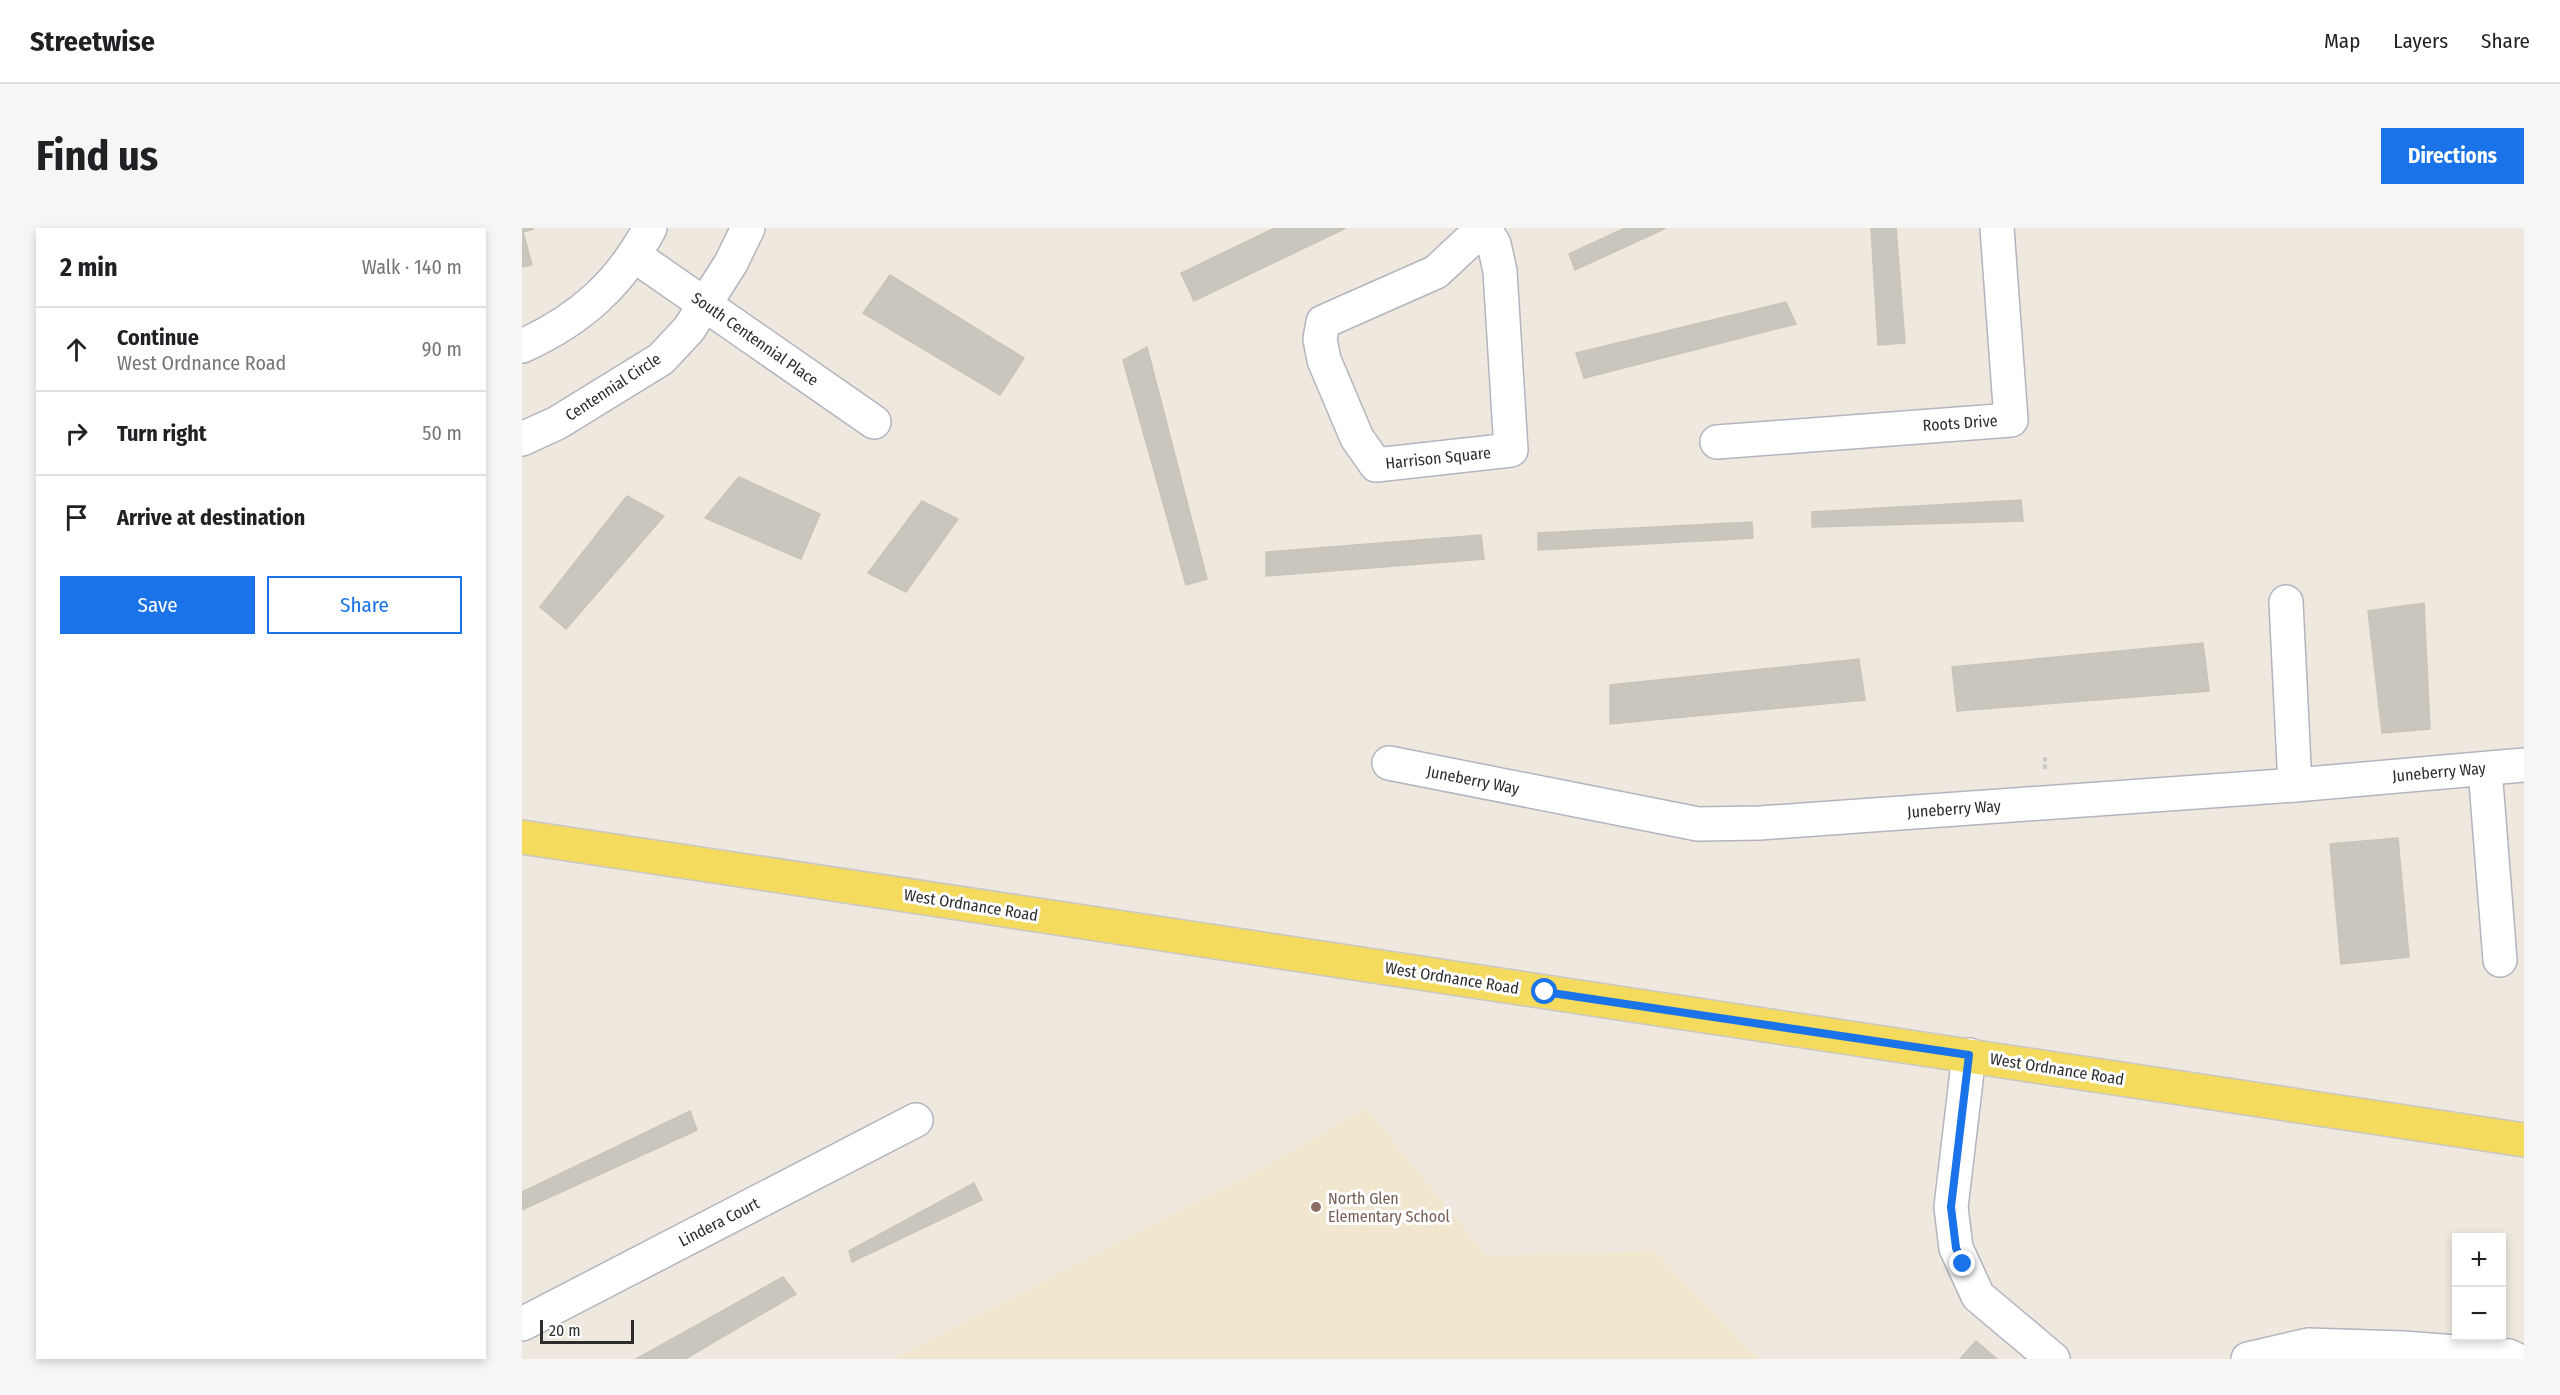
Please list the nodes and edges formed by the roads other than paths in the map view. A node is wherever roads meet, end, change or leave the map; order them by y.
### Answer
1 (748, 228) edge
2 (1484, 228) edge
3 (1997, 228) edge
4 (642, 242) edge
5 (705, 304) junction
6 (522, 345) edge
7 (874, 422) dead end
8 (522, 439) edge
9 (1717, 441) dead end
10 (2286, 602) dead end
11 (1389, 764) dead end
12 (2524, 765) edge
13 (2485, 769) junction
14 (2295, 785) junction
15 (522, 837) edge
16 (2500, 960) dead end
17 (1969, 1055) junction
18 (916, 1120) dead end
19 (2524, 1140) edge
20 (522, 1324) edge
21 (2419, 1354) edge
22 (2053, 1359) edge
23 (2248, 1359) edge
24 (2515, 1359) edge

1 - 5 street, Centennial Circle
2 - 2 street, Harrison Square
3 - 9 street, Roots Drive
4 - 5 street, South Centennial Place
4 - 6 street
5 - 7 street, South Centennial Place
5 - 8 street, Centennial Circle
10 - 14 street
11 - 14 street, Juneberry Way
12 - 13 street, Juneberry Way
13 - 14 street, Juneberry Way
13 - 16 street
15 - 17 main road, West Ordnance Road
17 - 19 main road, West Ordnance Road
17 - 22 street
18 - 20 street, Lindera Court
21 - 23 street
21 - 24 street

